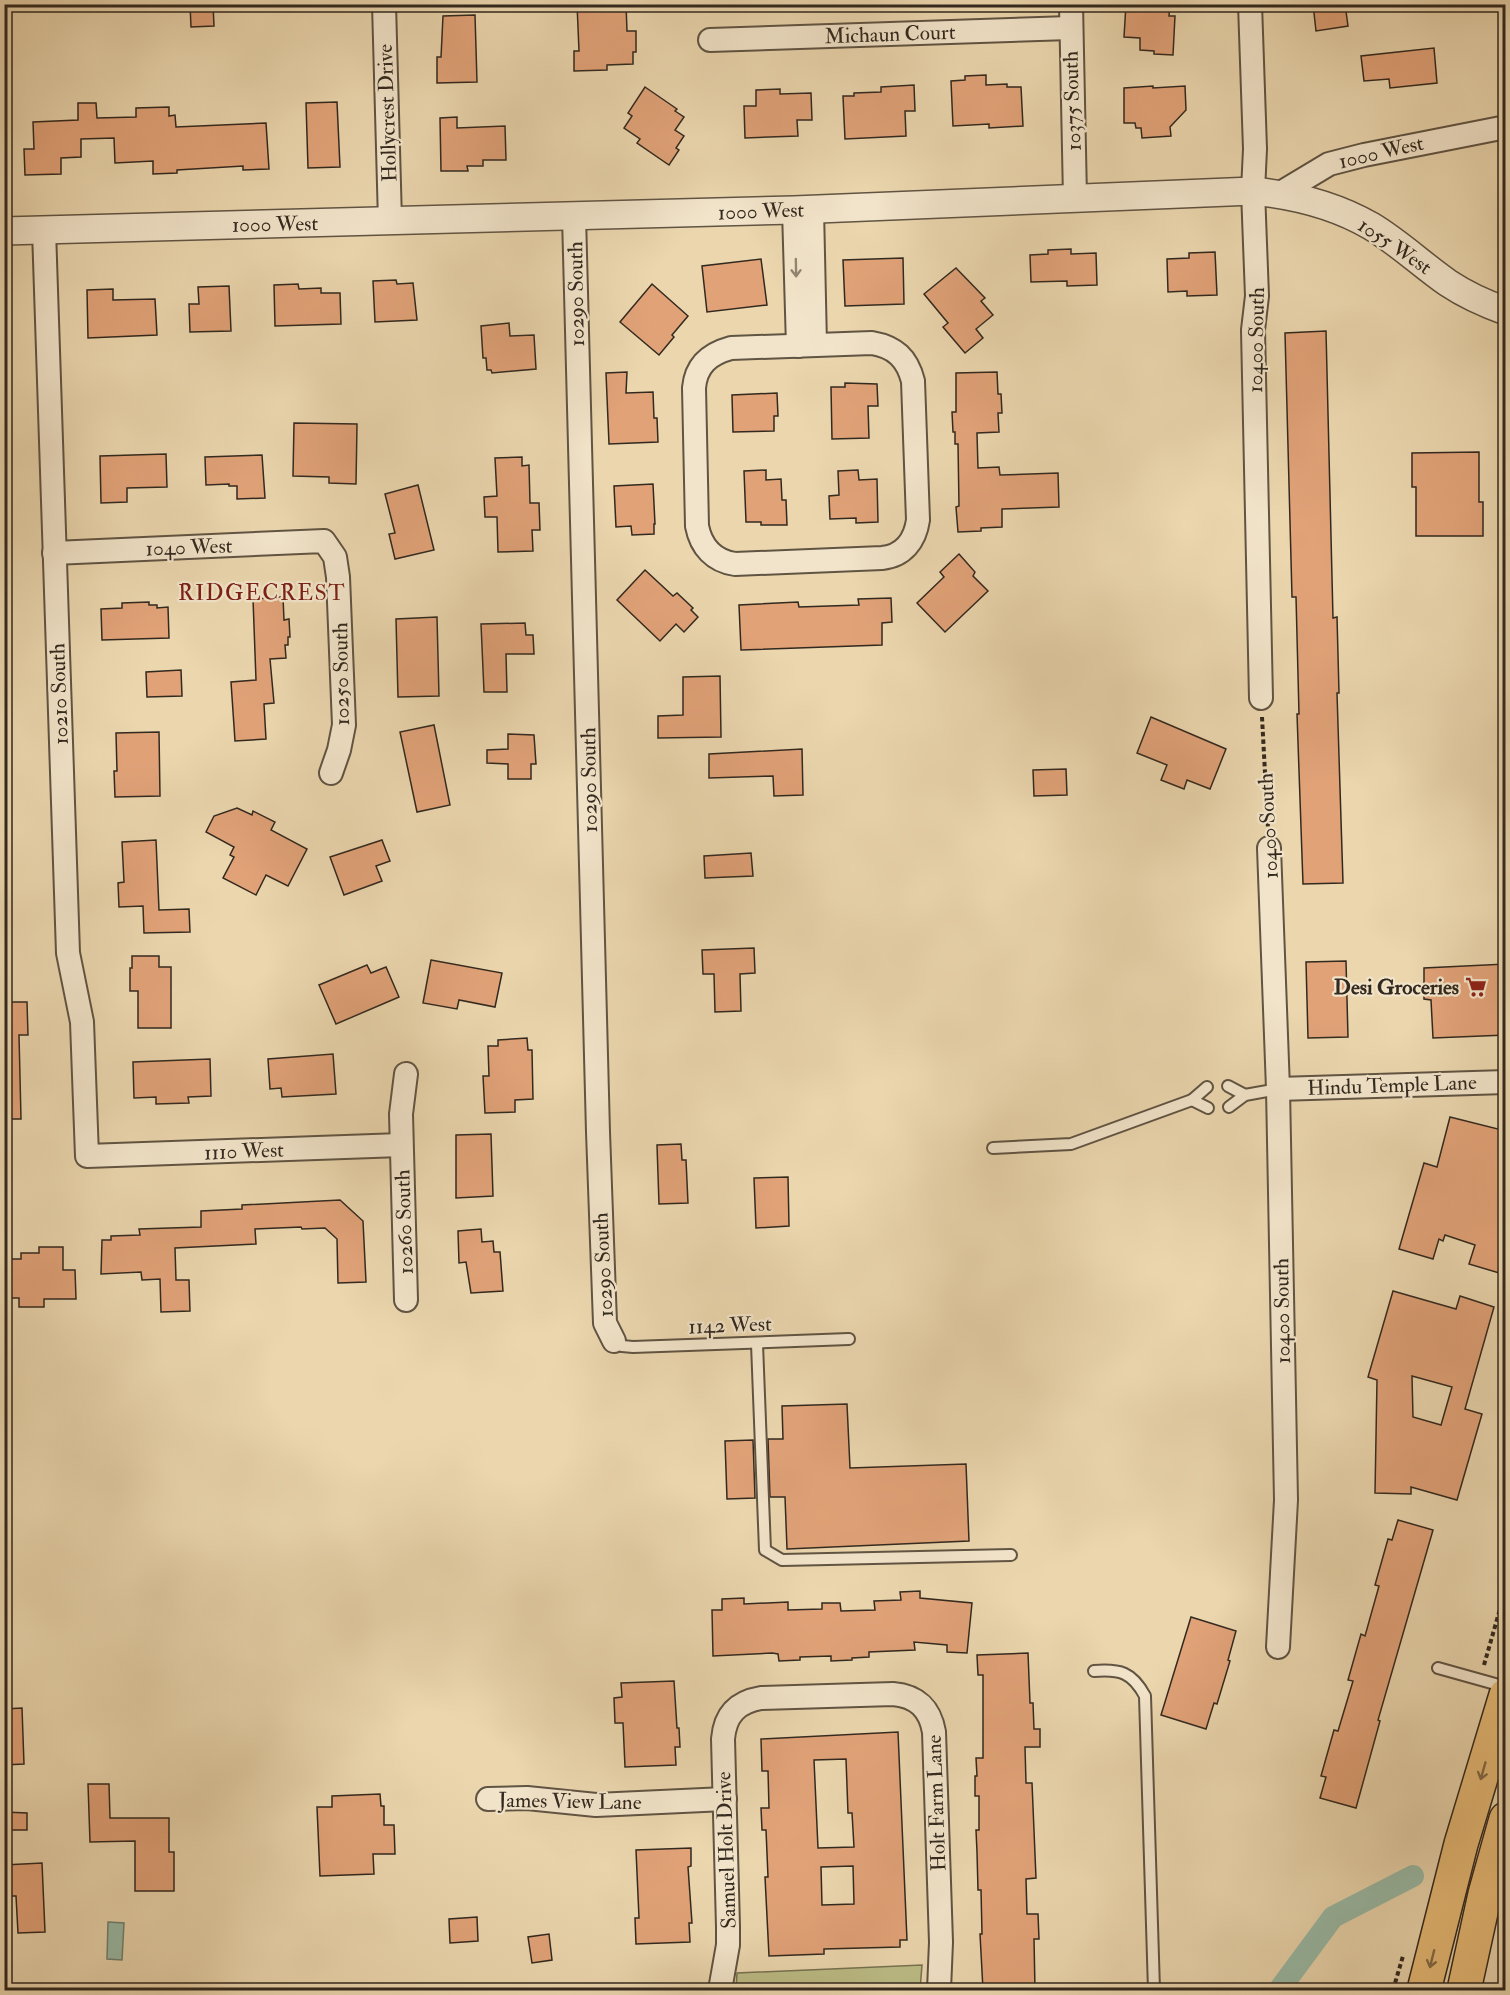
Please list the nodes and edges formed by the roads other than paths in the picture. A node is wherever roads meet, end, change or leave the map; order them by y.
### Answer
1 (384, 4) edge
2 (1071, 4) edge
3 (1250, 4) edge
4 (1070, 28) junction
5 (710, 40) dead end
6 (1506, 127) edge
7 (1266, 192) junction
8 (1075, 198) junction
9 (803, 209) junction
10 (574, 216) junction
11 (390, 221) junction
12 (44, 230) junction
13 (4, 231) edge
14 (1506, 311) edge
15 (807, 345) junction
16 (324, 541) joint
17 (54, 553) junction
18 (1261, 698) road end
19 (331, 773) dead end
20 (1269, 848) road end
21 (406, 1074) dead end
22 (1506, 1082) edge
23 (1228, 1086) dead end
24 (1207, 1087) dead end
25 (1278, 1089) junction
26 (1245, 1095) junction
27 (1192, 1100) junction
28 (1229, 1107) dead end
29 (1208, 1108) dead end
30 (401, 1145) junction
31 (993, 1148) dead end
32 (87, 1156) joint
33 (406, 1300) dead end
34 (849, 1339) dead end
35 (614, 1341) joint
36 (757, 1344) junction
37 (1011, 1555) dead end
38 (1278, 1647) dead end
39 (1438, 1668) dead end
40 (1094, 1671) dead end
41 (1506, 1686) edge
42 (1506, 1695) edge
43 (733, 1710) joint
44 (488, 1799) dead end
45 (725, 1799) junction
46 (1503, 1839) edge
47 (720, 1990) edge
48 (939, 1990) edge
49 (1154, 1990) edge
50 (1424, 1990) edge
51 (1464, 1990) edge

1 - 11 street, Hollycrest Drive
2 - 4 street, 10375 South
3 - 7 street, 10400 South
4 - 5 street, Michaun Court
4 - 8 street, 10375 South
6 - 7 street, 1000 West
7 - 8 street, 1000 West
7 - 14 street, 1055 West
7 - 18 street, 10400 South
8 - 9 street, 1000 West
9 - 10 street, 1000 West
9 - 15 street
10 - 11 street, 1000 West
10 - 35 street, 10290 South
11 - 12 street, 1000 West
12 - 13 street, 1000 West
12 - 17 street, 10210 South
15 - 15 street
16 - 17 street, 1040 West
16 - 19 street, 10250 South
17 - 32 street, 10210 South
20 - 25 street, 10400 South
21 - 30 street, 10260 South
22 - 25 street, Hindu Temple Lane
23 - 26 lane
24 - 27 lane
25 - 26 lane
25 - 38 street, 10400 South
26 - 28 lane
27 - 29 lane
27 - 31 lane
30 - 32 street, 1110 West
30 - 33 street, 10260 South
34 - 36 lane, 1142 West
35 - 36 lane, 1142 West
36 - 37 lane
39 - 41 lane
40 - 49 lane
42 -> 50 main road
43 - 45 street, Samuel Holt Drive
43 - 48 street, Holt Farm Lane
44 - 45 street, James View Lane
45 - 47 street, Samuel Holt Drive
46 - 51 main road

